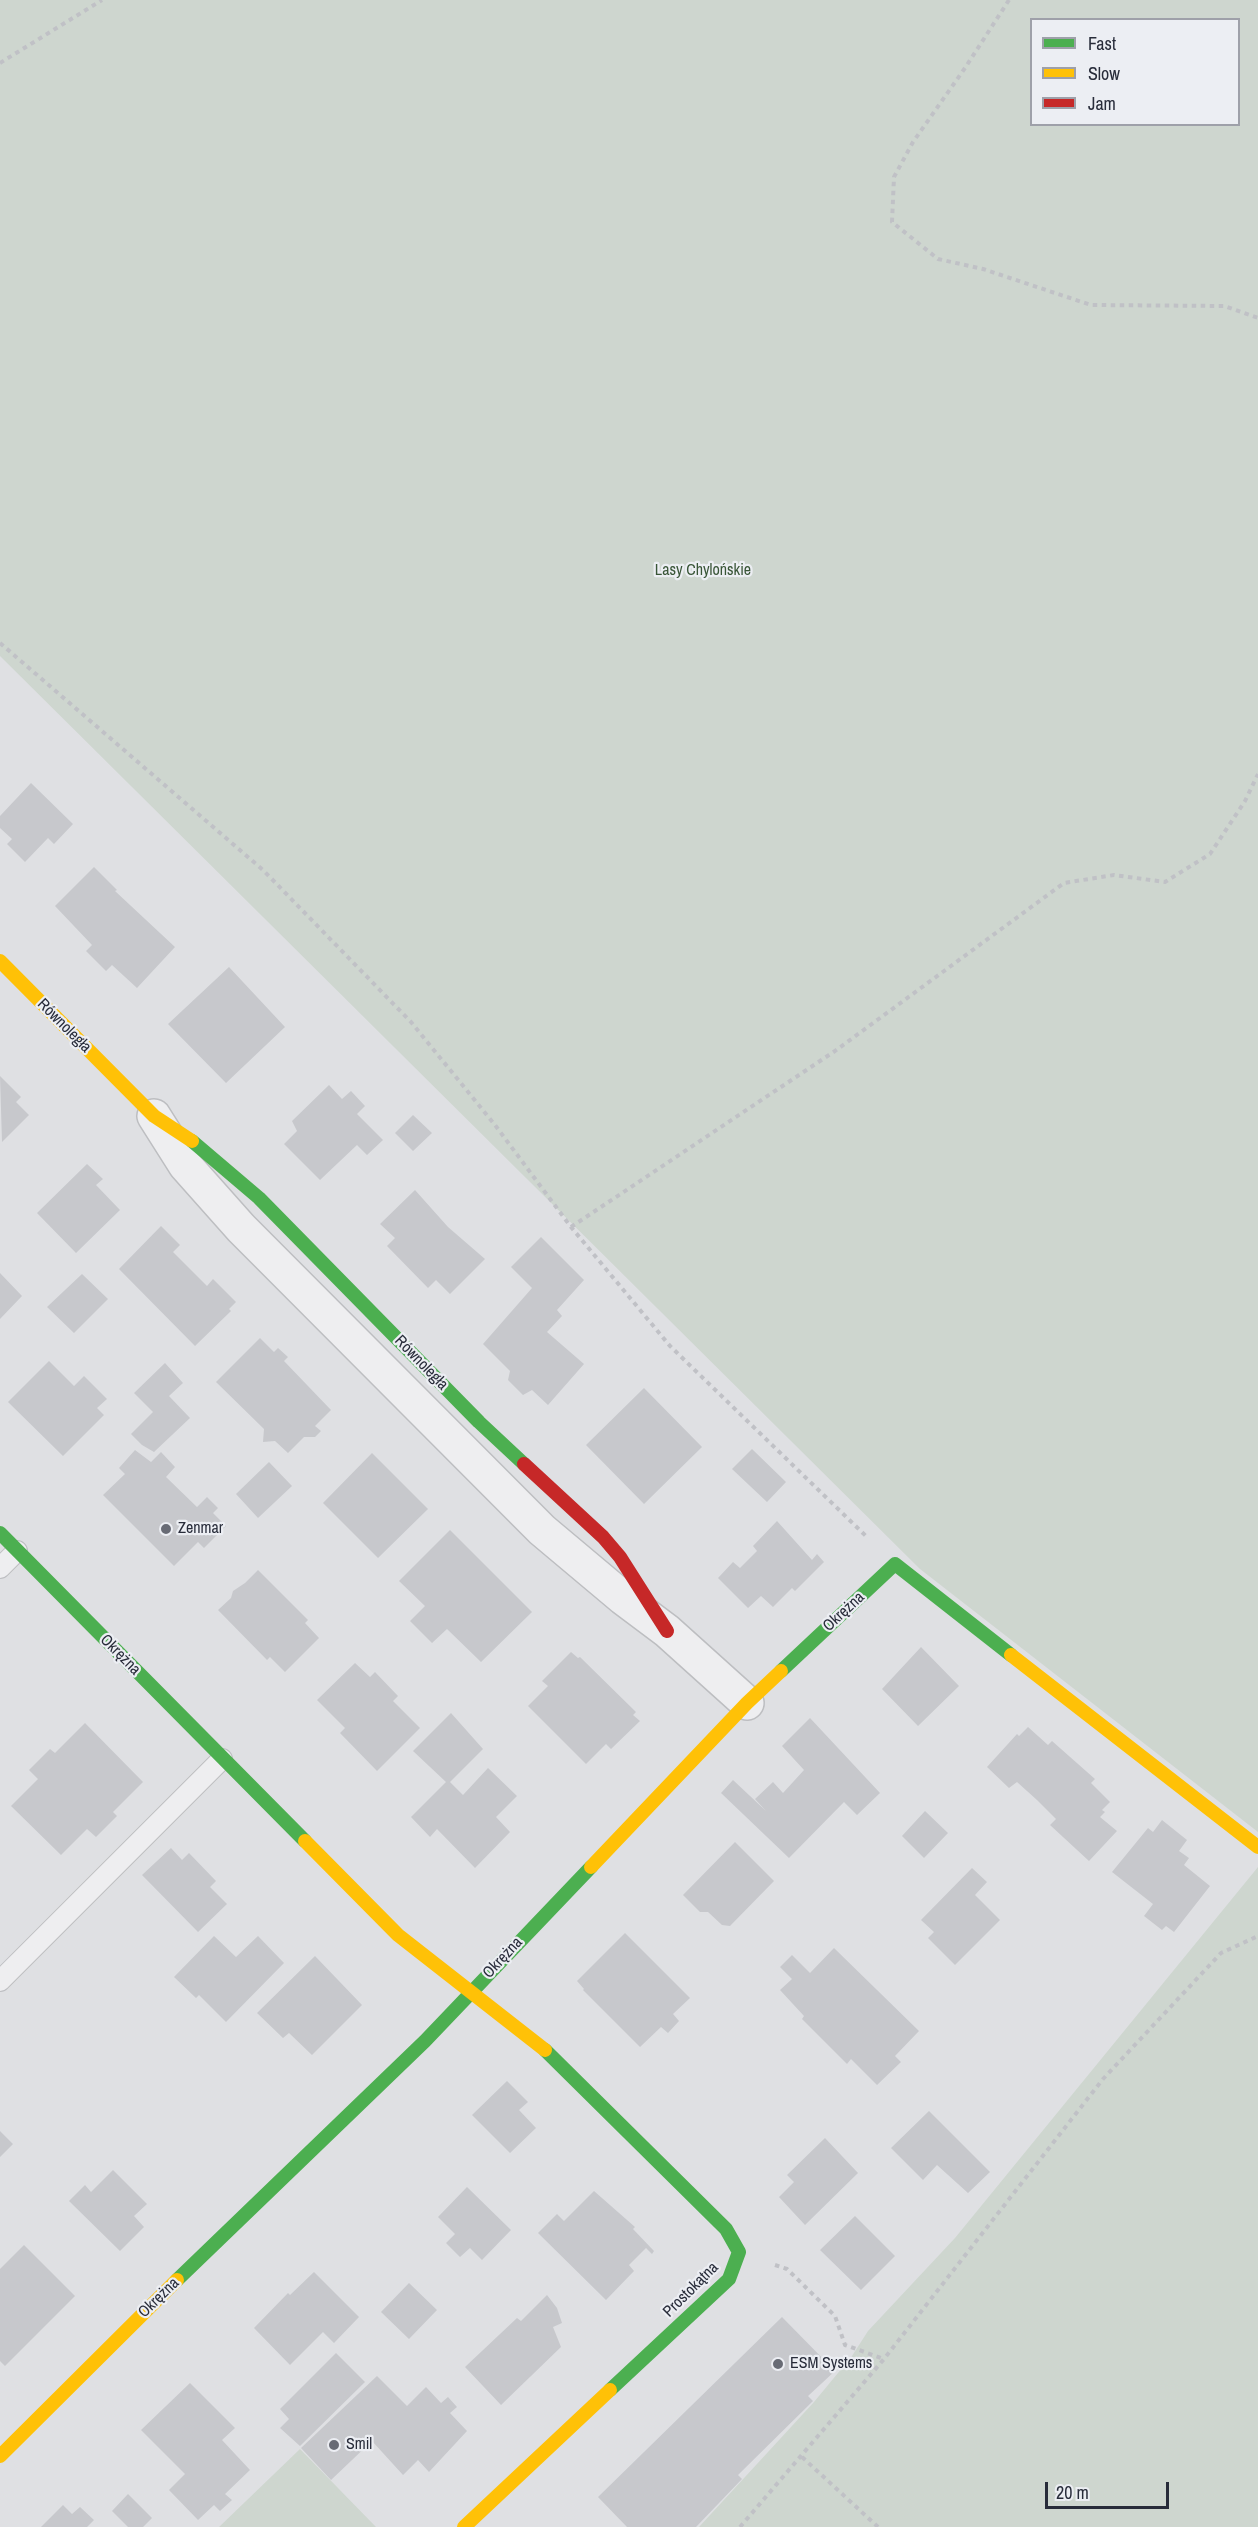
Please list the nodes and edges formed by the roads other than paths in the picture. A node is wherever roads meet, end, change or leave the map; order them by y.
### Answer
1 (0, 961) edge
2 (154, 1116) joint
3 (0, 1533) edge
4 (17, 1551) junction
5 (0, 1568) edge
6 (747, 1703) junction
7 (222, 1759) junction
8 (1258, 1847) edge
9 (0, 1981) edge
10 (473, 1991) junction
11 (0, 2456) edge
12 (464, 2527) edge

1 - 2 street, Równoległa
2 - 6 street, Równoległa
3 - 4 street, Okrężna
4 - 5 lane
4 - 7 street, Okrężna
6 - 8 street, Okrężna
6 - 10 street, Okrężna
7 - 9 lane
7 - 10 street, Okrężna
10 - 11 street, Okrężna
10 - 12 street, Prostokątna

